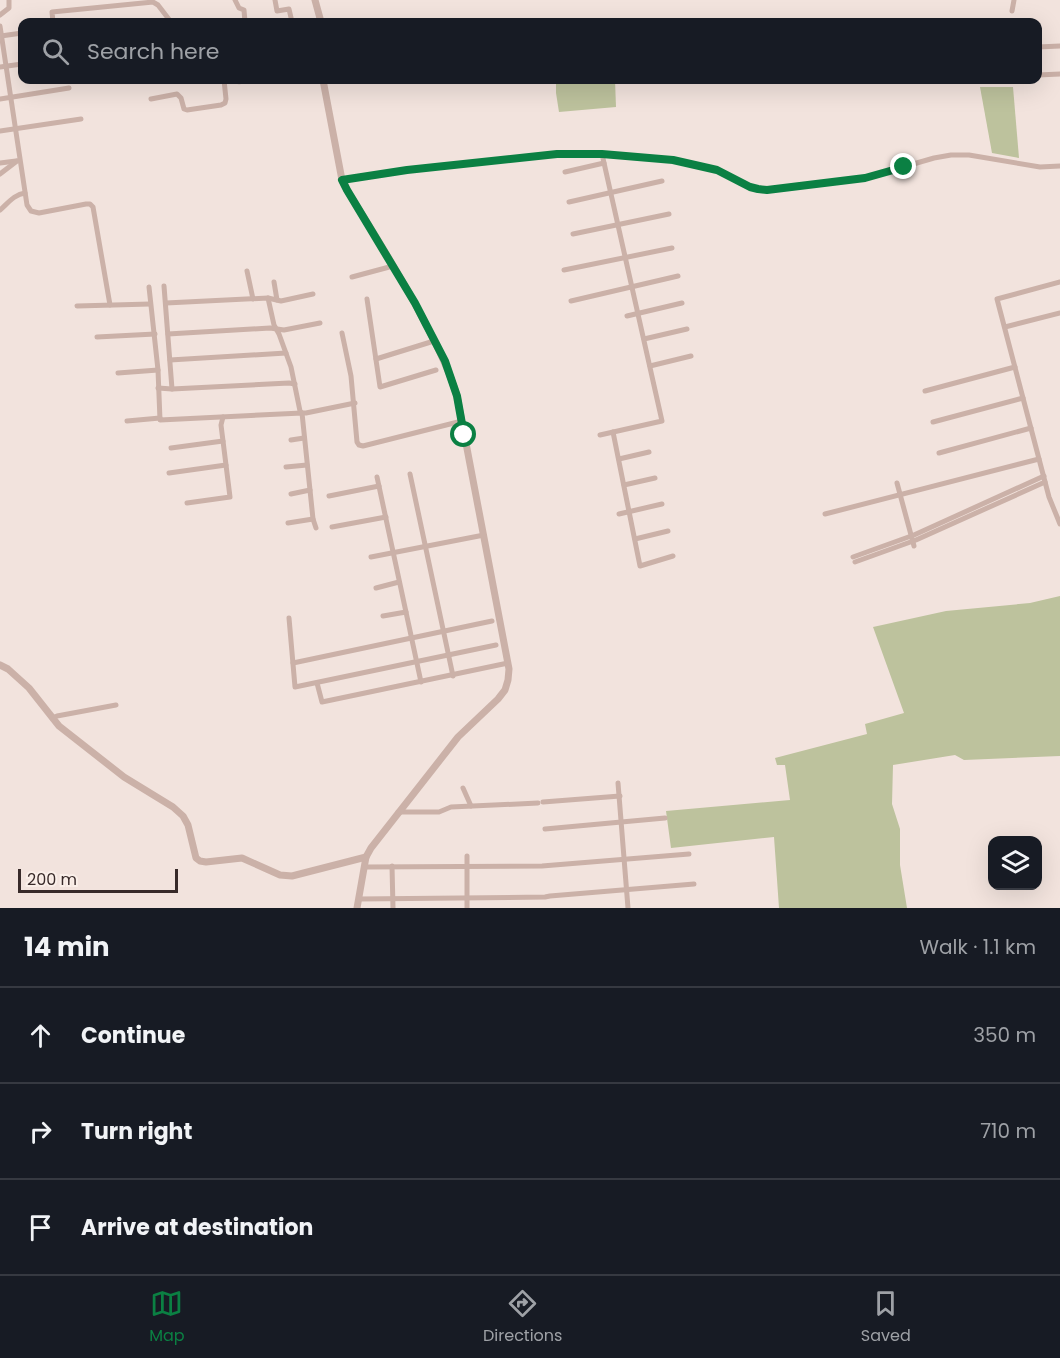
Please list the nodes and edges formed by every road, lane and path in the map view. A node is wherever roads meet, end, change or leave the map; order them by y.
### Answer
1 (9, 0) edge
2 (235, 0) edge
3 (275, 0) edge
4 (315, 0) edge
5 (1014, 0) edge
6 (149, 1) edge
7 (1012, 11) dead end
8 (0, 15) edge
9 (53, 18) edge
10 (169, 18) edge
11 (245, 18) edge
12 (291, 18) edge
13 (320, 18) edge
14 (0, 26) edge
15 (18, 34) edge
16 (2, 36) junction
17 (1060, 46) edge
18 (1042, 47) edge
19 (18, 65) edge
20 (3, 67) edge
21 (1060, 74) edge
22 (1042, 75) edge
23 (224, 84) edge
24 (324, 84) edge
25 (69, 88) dead end
26 (11, 97) junction
27 (0, 99) edge
28 (151, 99) dead end
29 (81, 119) dead end
30 (15, 129) junction
31 (0, 131) edge
32 (602, 154) junction
33 (19, 161) junction
34 (0, 163) edge
35 (604, 163) junction
36 (1060, 166) edge
37 (565, 172) dead end
38 (0, 174) edge
39 (342, 180) junction
40 (662, 181) dead end
41 (25, 193) junction
42 (611, 193) junction
43 (569, 202) dead end
44 (0, 210) edge
45 (669, 214) dead end
46 (618, 225) junction
47 (573, 234) dead end
48 (672, 248) dead end
49 (626, 257) junction
50 (393, 266) junction
51 (564, 270) dead end
52 (247, 271) dead end
53 (678, 276) dead end
54 (352, 277) dead end
55 (274, 282) dead end
56 (1060, 282) edge
57 (164, 286) dead end
58 (632, 286) junction
59 (149, 287) dead end
60 (313, 294) dead end
61 (268, 298) junction
62 (253, 299) junction
63 (367, 299) dead end
64 (277, 300) junction
65 (571, 301) dead end
66 (166, 303) junction
67 (682, 303) dead end
68 (150, 304) junction
69 (111, 305) junction
70 (77, 306) dead end
71 (1060, 313) edge
72 (638, 314) junction
73 (627, 316) dead end
74 (320, 323) dead end
75 (1005, 327) junction
76 (276, 329) junction
77 (687, 330) dead end
78 (342, 333) dead end
79 (155, 334) junction
80 (168, 334) junction
81 (97, 337) dead end
82 (644, 339) junction
83 (434, 341) junction
84 (286, 353) junction
85 (691, 356) dead end
86 (376, 359) junction
87 (170, 360) junction
88 (650, 366) junction
89 (1015, 367) junction
90 (158, 370) junction
91 (436, 370) dead end
92 (118, 373) dead end
93 (295, 384) junction
94 (158, 388) junction
95 (172, 389) junction
96 (925, 392) dead end
97 (1023, 398) junction
98 (354, 403) junction
99 (302, 413) junction
100 (223, 417) junction
101 (159, 418) junction
102 (127, 421) dead end
103 (462, 421) junction
104 (933, 422) dead end
105 (1031, 428) junction
106 (613, 432) junction
107 (600, 435) dead end
108 (304, 438) junction
109 (291, 440) dead end
110 (222, 441) junction
111 (171, 448) dead end
112 (649, 452) dead end
113 (939, 453) dead end
114 (619, 459) junction
115 (1039, 459) junction
116 (226, 465) junction
117 (307, 465) junction
118 (285, 467) dead end
119 (169, 473) dead end
120 (410, 474) dead end
121 (377, 477) dead end
122 (655, 478) dead end
123 (1045, 479) junction
124 (897, 483) dead end
125 (624, 485) junction
126 (379, 486) junction
127 (310, 490) junction
128 (291, 494) dead end
129 (901, 494) junction
130 (328, 496) dead end
131 (187, 503) dead end
132 (662, 504) dead end
133 (629, 512) junction
134 (619, 514) dead end
135 (825, 514) dead end
136 (386, 517) junction
137 (313, 519) junction
138 (288, 523) dead end
139 (1060, 524) edge
140 (332, 527) dead end
141 (316, 528) dead end
142 (668, 531) dead end
143 (484, 535) junction
144 (634, 539) junction
145 (913, 541) junction
146 (425, 546) junction
147 (393, 552) junction
148 (673, 556) dead end
149 (371, 557) dead end
150 (854, 560) dead end
151 (399, 582) junction
152 (376, 588) dead end
153 (406, 612) junction
154 (383, 616) dead end
155 (290, 618) dead end
156 (492, 621) dead end
157 (444, 631) junction
158 (411, 638) junction
159 (496, 645) dead end
160 (449, 656) junction
161 (416, 662) junction
162 (293, 663) junction
163 (508, 663) junction
164 (0, 665) edge
165 (453, 676) junction
166 (421, 682) junction
167 (317, 683) junction
168 (116, 705) dead end
169 (52, 718) junction
170 (618, 783) dead end
171 (463, 788) dead end
172 (620, 796) junction
173 (471, 806) junction
174 (398, 812) junction
175 (665, 818) dead end
176 (622, 822) junction
177 (545, 829) dead end
178 (689, 854) dead end
179 (467, 856) dead end
180 (366, 857) junction
181 (624, 859) junction
182 (392, 866) junction
183 (467, 866) junction
184 (365, 867) junction
185 (694, 884) dead end
186 (627, 889) junction
187 (467, 898) junction
188 (359, 899) junction
189 (393, 899) junction
190 (357, 908) edge
191 (393, 908) edge
192 (467, 908) edge
193 (628, 908) edge

1 - 8 street
2 - 11 street
3 - 12 street
4 - 13 street
5 - 7 street
6 - 9 street
6 - 10 street
14 - 16 street
15 - 16 street
16 - 20 street
17 - 18 street
19 - 20 street
20 - 26 street
21 - 22 street
23 - 28 street
24 - 39 street
25 - 26 street
26 - 27 street
26 - 30 street
29 - 30 street
30 - 31 street
30 - 33 street
32 - 35 street
32 - 36 street
32 - 39 street
33 - 34 street
33 - 38 street
33 - 41 street
35 - 37 street
35 - 42 street
39 - 50 street
40 - 42 street
41 - 44 street
41 - 69 street
42 - 43 street
42 - 46 street
45 - 46 street
46 - 47 street
46 - 49 street
48 - 49 street
49 - 51 street
49 - 58 street
50 - 54 street
50 - 83 street
52 - 62 street
53 - 58 street
55 - 64 street
56 - 75 street
57 - 66 street
58 - 65 street
58 - 72 street
59 - 68 street
60 - 64 street
61 - 62 street
61 - 64 street
61 - 76 street
62 - 66 street
63 - 86 street
66 - 80 street
67 - 72 street
68 - 69 street
68 - 79 street
69 - 70 street
71 - 75 street
72 - 73 street
72 - 82 street
74 - 76 street
75 - 89 street
76 - 80 street
76 - 84 street
77 - 82 street
78 - 98 street
79 - 81 street
79 - 90 street
80 - 87 street
82 - 88 street
83 - 86 street
83 - 103 street
84 - 87 street
84 - 93 street
85 - 88 street
86 - 91 street
87 - 95 street
88 - 106 street
89 - 96 street
89 - 97 street
90 - 92 street
90 - 94 street
93 - 95 street
93 - 99 street
94 - 95 street
94 - 101 street
97 - 104 street
97 - 105 street
98 - 99 street
98 - 103 street
99 - 100 street
99 - 108 street
100 - 101 street
100 - 110 street
101 - 102 street
103 - 143 street
105 - 113 street
105 - 115 street
106 - 107 street
106 - 114 street
108 - 109 street
108 - 117 street
110 - 111 street
110 - 116 street
112 - 114 street
114 - 125 street
115 - 123 street
115 - 129 street
116 - 119 street
116 - 131 street
117 - 118 street
117 - 127 street
120 - 146 street
121 - 126 street
122 - 125 street
123 - 139 street
123 - 145 street
124 - 129 street
125 - 133 street
126 - 130 street
126 - 136 street
127 - 128 street
127 - 137 street
129 - 135 street
129 - 145 street
132 - 133 street
133 - 134 street
133 - 144 street
136 - 140 street
136 - 147 street
137 - 138 street
137 - 141 street
142 - 144 street
143 - 146 street
143 - 163 street
144 - 148 street
145 - 150 street
146 - 147 street
146 - 157 street
147 - 149 street
147 - 151 street
151 - 152 street
151 - 153 street
153 - 154 street
153 - 158 street
155 - 162 street
156 - 157 street
157 - 158 street
157 - 160 street
158 - 161 street
158 - 162 street
159 - 160 street
160 - 161 street
160 - 165 street
161 - 166 street
161 - 167 street
162 - 167 street
163 - 165 street
163 - 174 street
164 - 169 street
165 - 166 street
166 - 167 street
168 - 169 street
169 - 180 street
170 - 172 street
171 - 173 street
172 - 173 street
172 - 176 street
173 - 174 street
174 - 180 street
175 - 176 street
176 - 177 street
176 - 181 street
178 - 181 street
179 - 183 street
180 - 184 street
181 - 183 street
181 - 186 street
182 - 183 street
182 - 184 street
182 - 189 street
183 - 187 street
184 - 188 street
185 - 186 street
186 - 187 street
186 - 193 street
187 - 189 street
187 - 192 street
188 - 189 street
188 - 190 street
189 - 191 street

